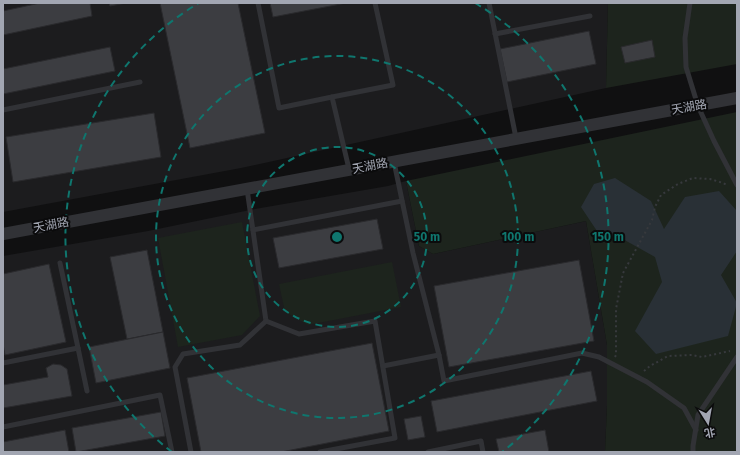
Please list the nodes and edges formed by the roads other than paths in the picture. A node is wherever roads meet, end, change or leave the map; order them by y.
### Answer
1 (258, 3) edge
2 (375, 3) edge
3 (489, 3) edge
4 (690, 3) edge
5 (590, 16) dead end
6 (495, 34) junction
7 (140, 82) dead end
8 (332, 97) junction
9 (737, 98) edge
10 (698, 106) junction
11 (3, 110) edge
12 (516, 139) junction
13 (394, 162) junction
14 (349, 170) junction
15 (737, 184) edge
16 (247, 189) junction
17 (402, 201) junction
18 (253, 230) junction
19 (3, 234) edge
20 (60, 263) dead end
21 (266, 321) junction
22 (78, 348) junction
23 (439, 355) junction
24 (737, 357) edge
25 (3, 363) edge
26 (383, 366) junction
27 (87, 391) dead end
28 (3, 427) edge
29 (696, 430) junction
30 (172, 452) edge
31 (191, 452) edge
32 (320, 452) edge
33 (428, 452) edge
34 (482, 452) edge
35 (693, 452) edge

1 - 8 lane
2 - 8 lane
3 - 6 lane
4 - 10 lane
5 - 6 lane
6 - 12 lane
7 - 11 lane
8 - 14 lane
9 - 10 street, 天湖路
10 - 12 street, 天湖路
10 - 15 lane
12 - 13 street, 天湖路
13 - 14 street, 天湖路
13 - 17 lane
14 - 16 street, 天湖路
16 - 18 lane
16 - 19 street, 天湖路
17 - 18 lane
17 - 23 lane
18 - 21 lane
20 - 22 lane
21 - 26 lane
21 - 31 lane
22 - 25 lane
22 - 27 lane
23 - 26 lane
23 - 29 lane
24 - 29 lane
26 - 32 lane
28 - 30 lane
29 - 35 lane
33 - 34 lane

